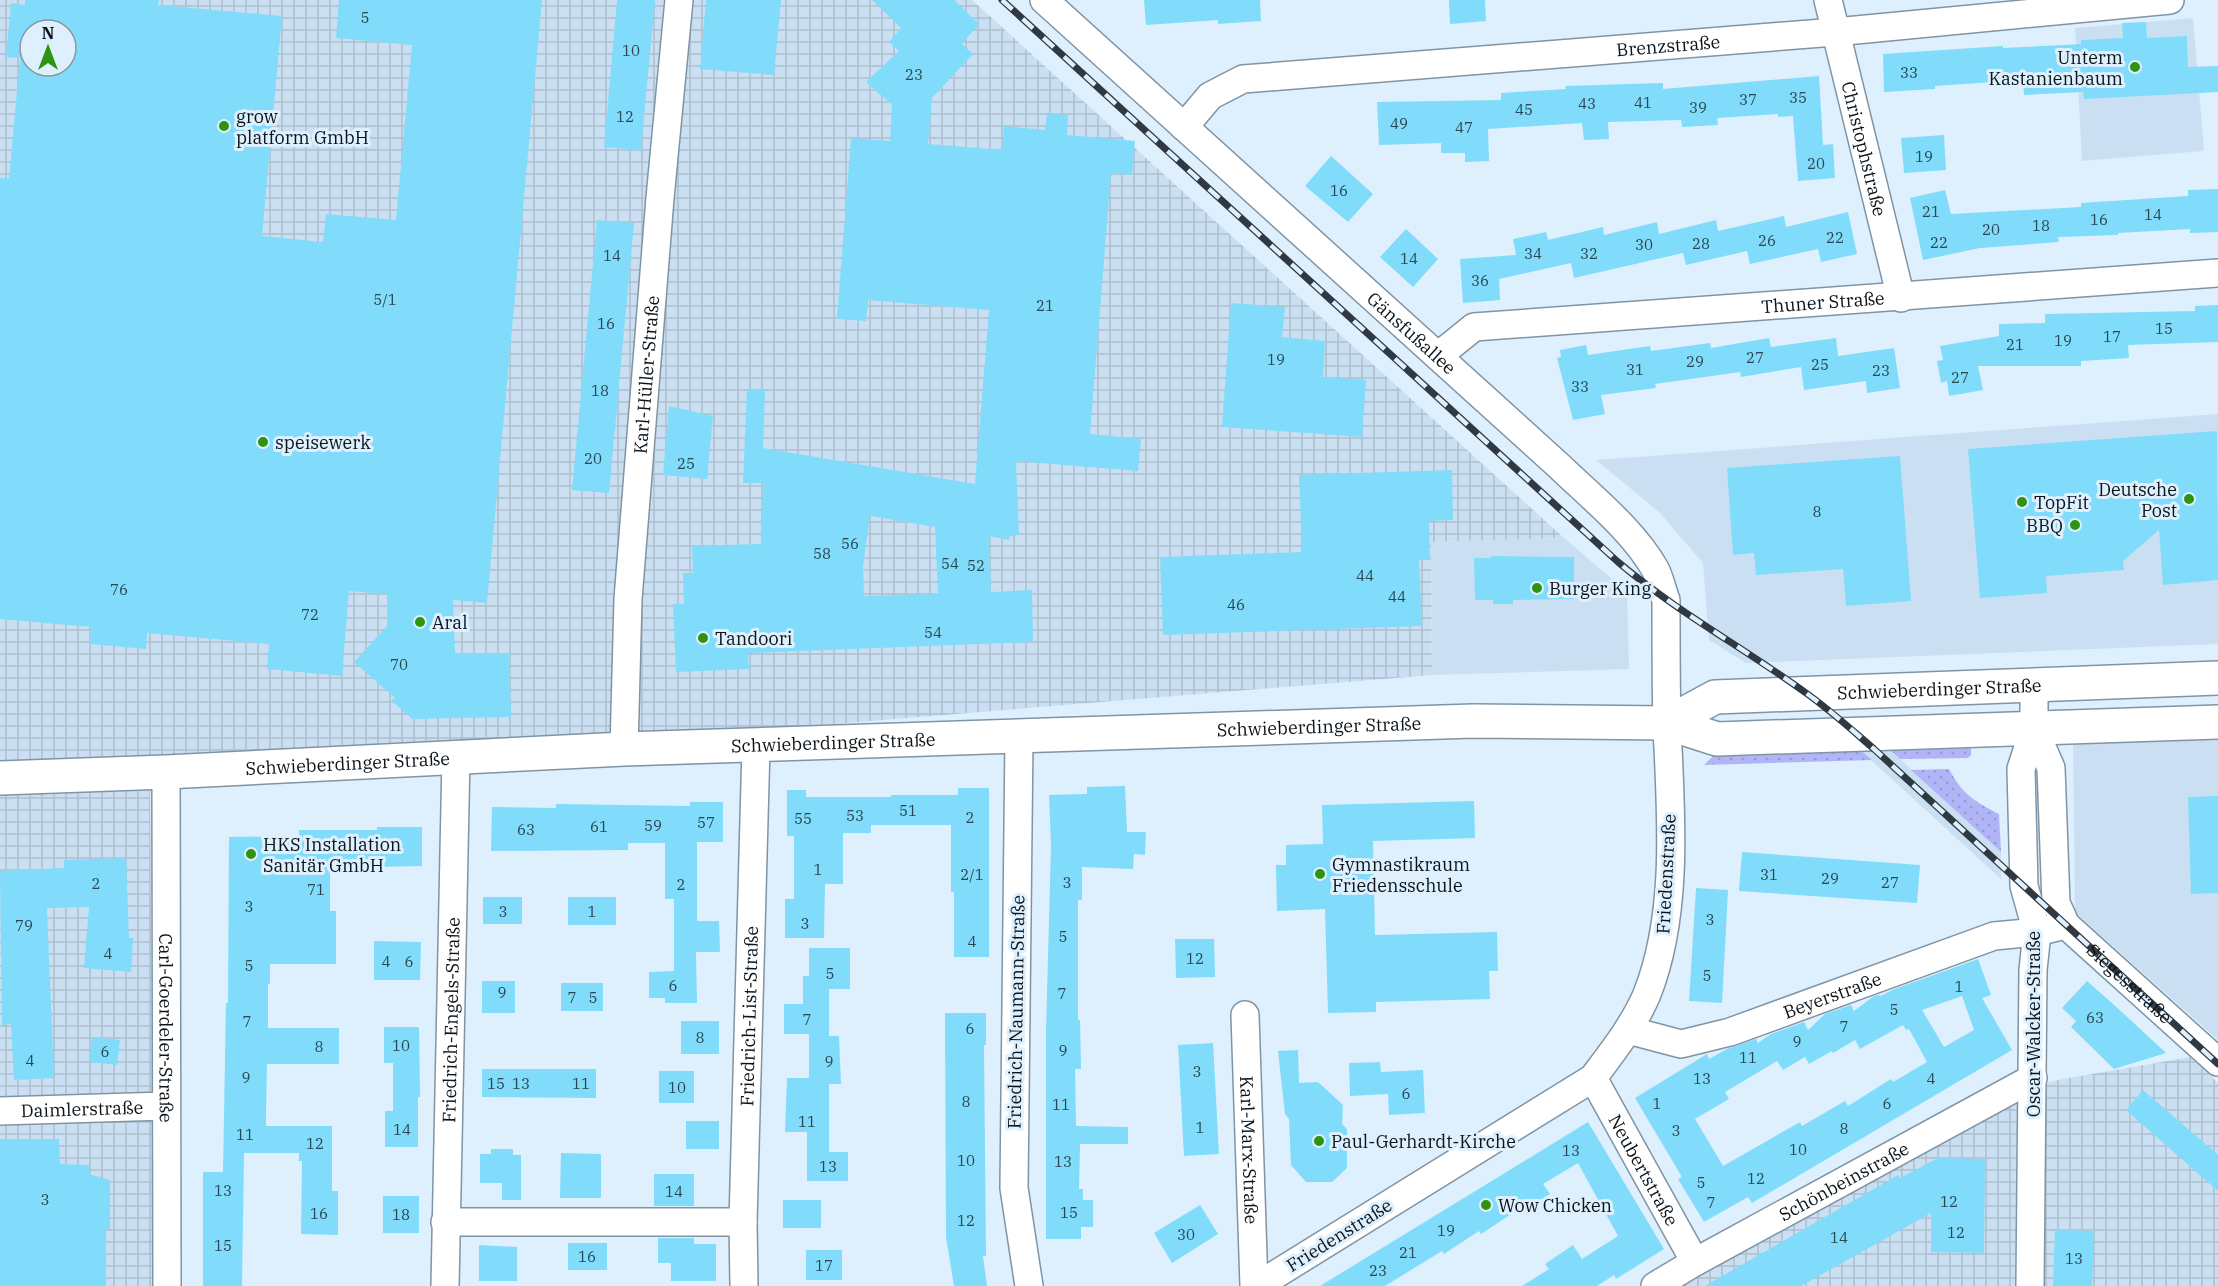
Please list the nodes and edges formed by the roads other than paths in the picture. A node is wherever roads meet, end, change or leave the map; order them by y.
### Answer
1 (679, 0) edge
2 (1044, 0) edge
3 (1828, 0) edge
4 (2170, 0) edge
5 (1835, 32) junction
6 (1184, 127) junction
7 (2218, 273) edge
8 (1901, 297) junction
9 (1438, 356) junction
10 (2218, 678) edge
11 (2034, 685) junction
12 (2218, 722) edge
13 (1667, 723) junction
14 (2034, 729) junction
15 (1019, 737) junction
16 (756, 746) junction
17 (624, 749) junction
18 (456, 756) junction
19 (166, 772) junction
20 (0, 778) edge
21 (2066, 925) junction
22 (2037, 932) junction
23 (1245, 1015) dead end
24 (1628, 1030) junction
25 (2218, 1062) edge
26 (1593, 1078) junction
27 (2033, 1078) junction
28 (166, 1106) junction
29 (0, 1111) edge
30 (446, 1222) junction
31 (743, 1222) junction
32 (1695, 1262) junction
33 (167, 1286) edge
34 (445, 1286) edge
35 (744, 1286) edge
36 (1029, 1286) edge
37 (1255, 1286) edge
38 (1654, 1286) edge
39 (2030, 1286) edge

1 - 17 street, Karl-Hüller-Straße
2 - 6 street, Gänsfußallee
3 - 5 street, Christophstraße
4 - 5 street, Brenzstraße
5 - 6 street, Brenzstraße
5 - 8 street, Christophstraße
6 - 9 street, Gänsfußallee
7 - 8 street, Thuner Straße
8 - 9 street, Thuner Straße
9 - 13 street, Gänsfußallee
10 - 11 main road, Schwieberdinger Straße
11 - 13 main road, Schwieberdinger Straße
11 - 14 street, Oscar-Walcker-Straße
12 - 14 main road, Schwieberdinger Straße
13 - 14 main road, Schwieberdinger Straße
13 - 15 main road, Schwieberdinger Straße
13 - 24 street, Friedenstraße
14 - 21 street, Oscar-Walcker-Straße
14 - 22 street, Oscar-Walcker-Straße
15 - 16 main road, Schwieberdinger Straße
15 - 36 street, Friedrich-Naumann-Straße
16 - 17 main road, Schwieberdinger Straße
16 - 31 street, Friedrich-List-Straße
17 - 18 main road, Schwieberdinger Straße
18 - 19 main road, Schwieberdinger Straße
18 - 30 street, Friedrich-Engels-Straße
19 - 20 main road, Schwieberdinger Straße
19 - 28 street, Carl-Goerdeler-Straße
21 - 22 street
21 - 25 street, Siegesstraße
22 - 24 street, Beyerstraße
22 - 27 street, Oscar-Walcker-Straße
23 - 37 street, Karl-Marx-Straße
24 - 26 street, Friedenstraße
26 - 32 street, Neubertstraße
26 - 37 street, Friedenstraße
27 - 32 street, Schönbeinstraße
27 - 39 street, Oscar-Walcker-Straße
28 - 29 street, Daimlerstraße
28 - 33 street, Carl-Goerdeler-Straße
30 - 31 street
30 - 34 street, Friedrich-Engels-Straße
31 - 35 street, Friedrich-List-Straße
32 - 38 street, Schönbeinstraße

